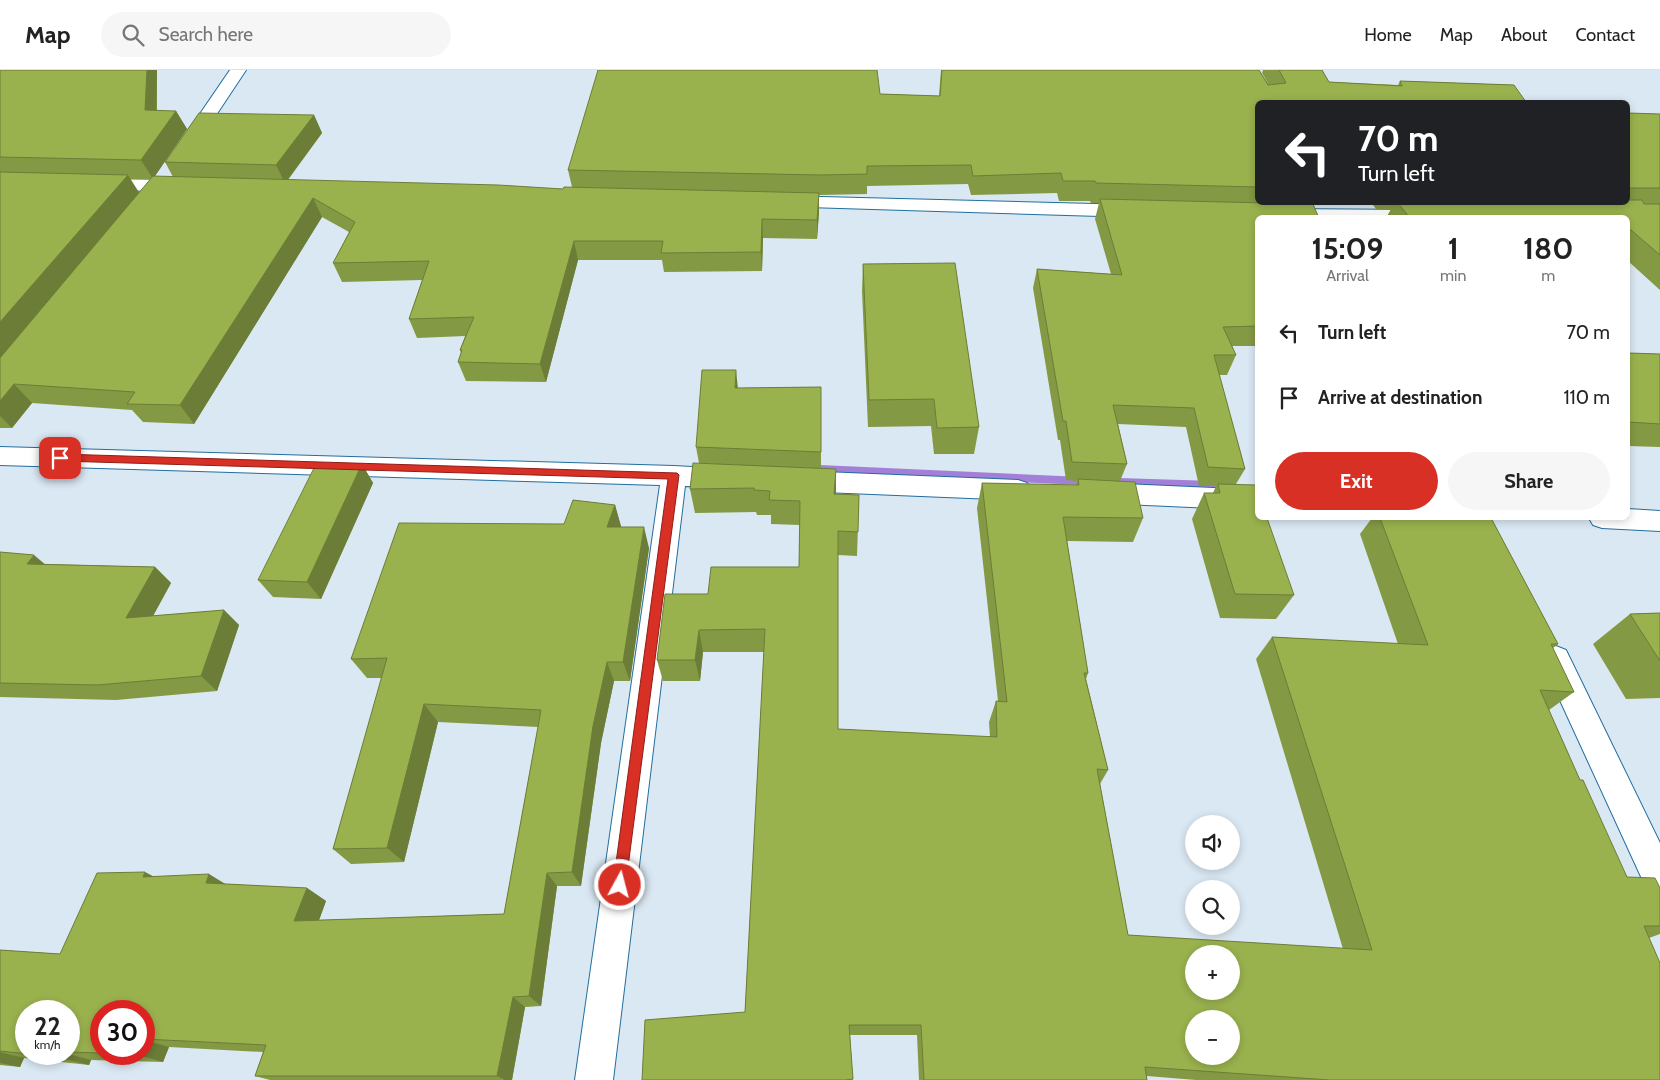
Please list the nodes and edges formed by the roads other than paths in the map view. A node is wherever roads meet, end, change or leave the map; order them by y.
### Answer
1 (238, 70) edge
2 (75, 184) edge
3 (160, 186) junction
4 (200, 187) edge
5 (767, 202) edge
6 (144, 206) edge
7 (1155, 212) edge
8 (1332, 212) edge
9 (1264, 215) edge
10 (1415, 215) edge
11 (0, 456) edge
12 (674, 475) junction
13 (1040, 491) edge
14 (1079, 492) edge
15 (1255, 500) edge
16 (1630, 520) edge
17 (1660, 522) edge
18 (1543, 632) edge
19 (1660, 880) edge
20 (594, 1080) edge

1 - 3 street
2 - 3 street
3 - 4 street
3 - 6 street
5 - 7 street
8 - 9 street
8 - 10 street
11 - 12 street
12 - 13 street
12 - 20 street
14 - 15 street
16 - 17 street
18 - 19 street

